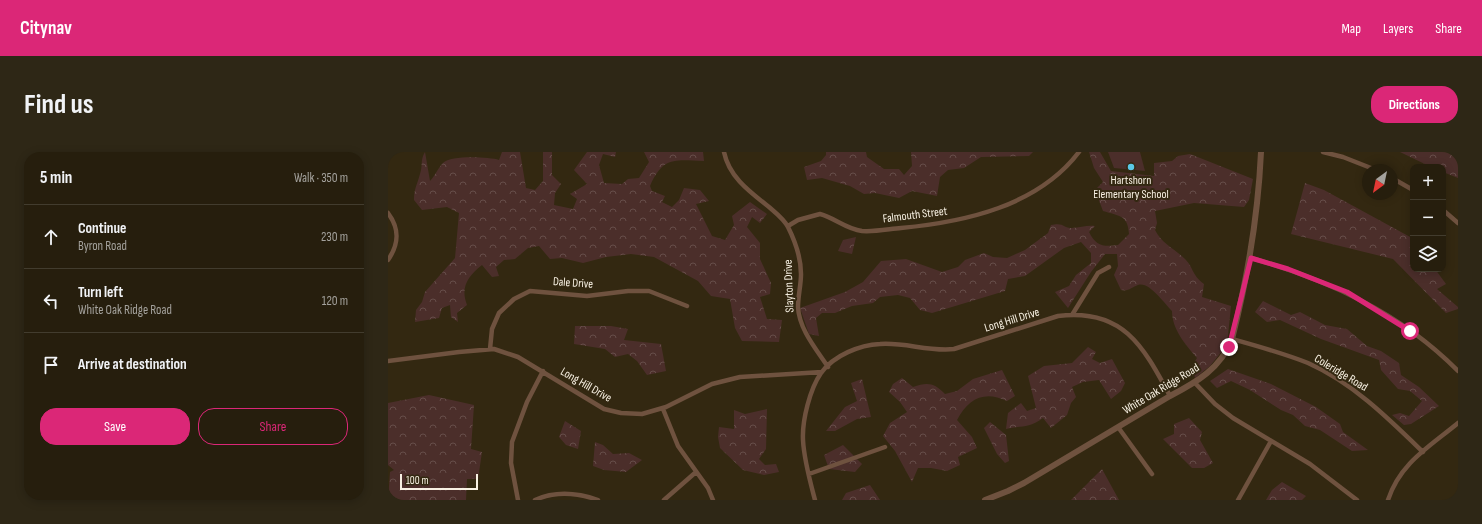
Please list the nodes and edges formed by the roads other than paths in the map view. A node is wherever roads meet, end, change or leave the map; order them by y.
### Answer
1 (724, 152) edge
2 (1079, 152) edge
3 (1261, 152) edge
4 (1323, 152) edge
5 (1362, 164) edge
6 (1398, 181) edge
7 (1410, 188) edge
8 (1446, 213) edge
9 (388, 214) edge
10 (1458, 223) edge
11 (788, 226) junction
12 (1251, 258) junction
13 (388, 260) edge
14 (1109, 267) dead end
15 (687, 306) dead end
16 (1072, 314) junction
17 (1232, 338) junction
18 (490, 350) junction
19 (388, 361) edge
20 (828, 367) junction
21 (543, 371) junction
22 (1458, 371) edge
23 (822, 372) junction
24 (1195, 383) junction
25 (1170, 396) junction
26 (663, 409) junction
27 (1458, 423) edge
28 (1118, 427) junction
29 (1272, 441) junction
30 (885, 447) dead end
31 (1423, 452) junction
32 (696, 472) junction
33 (809, 474) junction
34 (1152, 474) dead end
35 (518, 500) edge
36 (535, 500) edge
37 (598, 500) edge
38 (664, 500) edge
39 (713, 500) edge
40 (815, 500) edge
41 (984, 500) edge
42 (1238, 500) edge
43 (1357, 500) edge
44 (1388, 500) edge

1 - 11 street, Slayton Drive
2 - 11 street, Falmouth Street
3 - 12 street, White Oak Ridge Road
4 - 5 street
6 - 7 street
8 - 10 street
9 - 13 street
11 - 20 street, Slayton Drive
12 - 17 street, White Oak Ridge Road
12 - 22 street
14 - 16 street
15 - 18 street, Dale Drive
16 - 20 street, Long Hill Drive
16 - 25 street, Long Hill Drive
17 - 24 street, White Oak Ridge Road
17 - 31 street, Coleridge Road
18 - 19 street, Long Hill Drive
18 - 21 street, Long Hill Drive
20 - 23 street, Long Hill Drive
21 - 26 street, Long Hill Drive
21 - 35 street
23 - 26 street, Long Hill Drive
23 - 33 street
24 - 25 street, White Oak Ridge Road
24 - 29 street
25 - 28 street, White Oak Ridge Road
26 - 32 street
27 - 31 street
28 - 34 street
28 - 41 street, White Oak Ridge Road
29 - 42 street
29 - 43 street
30 - 33 street
31 - 44 street
32 - 38 street
32 - 39 street
33 - 40 street
36 - 37 street

